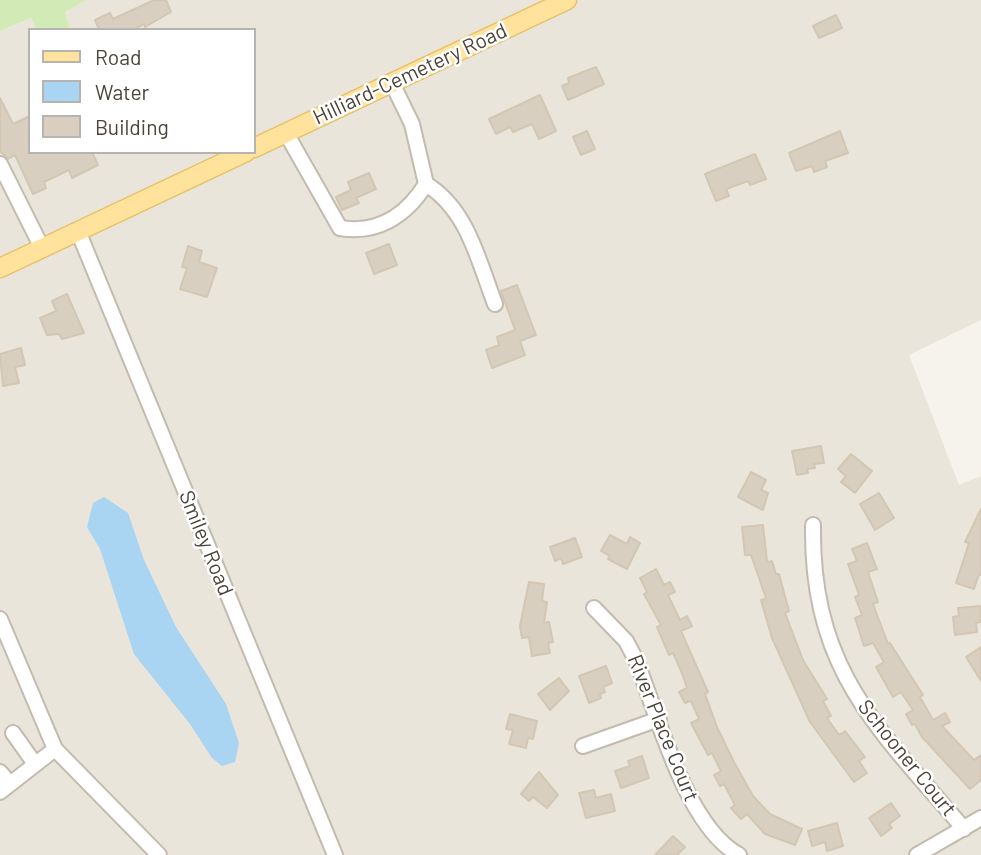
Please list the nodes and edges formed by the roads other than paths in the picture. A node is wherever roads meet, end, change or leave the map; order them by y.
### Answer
1 (567, 0) edge
2 (392, 83) junction
3 (286, 133) junction
4 (256, 147) edge
5 (242, 154) edge
6 (0, 164) edge
7 (426, 184) junction
8 (78, 231) junction
9 (42, 248) junction
10 (0, 268) edge
11 (495, 304) dead end
12 (813, 525) dead end
13 (594, 608) dead end
14 (0, 620) edge
15 (659, 719) junction
16 (12, 733) dead end
17 (583, 746) dead end
18 (55, 749) junction
19 (35, 764) junction
20 (0, 772) edge
21 (5, 788) edge
22 (981, 818) edge
23 (964, 829) junction
24 (732, 853) edge
25 (159, 855) edge
26 (335, 855) edge
27 (917, 855) edge

1 - 2 main road, Hilliard-Cemetery Road
2 - 3 main road, Hilliard-Cemetery Road
2 - 7 street
3 - 4 main road, Hilliard-Cemetery Road
3 - 7 street
5 - 8 main road
6 - 9 street
7 - 11 street
8 - 9 main road
8 - 26 street, Smiley Road
9 - 10 main road
12 - 23 street, Schooner Court
13 - 15 street, River Place Court
14 - 18 street
15 - 17 street
15 - 24 street, River Place Court
16 - 19 street
18 - 19 street
18 - 25 street
19 - 21 street
20 - 21 street
22 - 23 street
23 - 27 street

